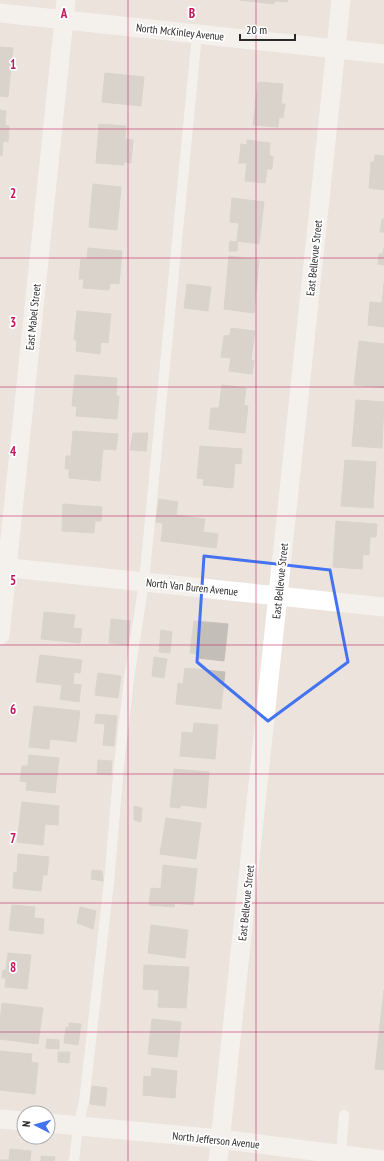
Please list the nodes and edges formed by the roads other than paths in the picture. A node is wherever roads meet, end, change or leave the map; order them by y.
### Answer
1 (66, 0) edge
2 (341, 0) edge
3 (0, 13) edge
4 (64, 19) junction
5 (197, 34) junction
6 (336, 50) junction
7 (384, 54) edge
8 (4, 568) edge
9 (144, 582) junction
10 (279, 596) junction
11 (384, 607) edge
12 (0, 635) edge
13 (344, 1115) dead end
14 (0, 1119) edge
15 (16, 1120) edge
16 (56, 1124) edge
17 (78, 1126) junction
18 (220, 1139) junction
19 (336, 1157) edge
20 (384, 1160) edge
21 (74, 1161) edge
22 (218, 1161) edge

1 - 4 street, East Mabel Street
2 - 6 street, East Bellevue Street
3 - 4 street, North McKinley Avenue
4 - 5 street, North McKinley Avenue
4 - 8 street, East Mabel Street
5 - 6 street, North McKinley Avenue
5 - 9 lane
6 - 7 street, North McKinley Avenue
6 - 10 street, East Bellevue Street
8 - 9 street, North Van Buren Avenue
8 - 12 street, East Mabel Street
9 - 10 street, North Van Buren Avenue
9 - 17 lane
10 - 11 street, North Van Buren Avenue
10 - 18 street, East Bellevue Street
13 - 19 lane
14 - 15 street
16 - 17 street, North Jefferson Avenue
17 - 18 street, North Jefferson Avenue
17 - 21 lane
18 - 19 street, North Jefferson Avenue
18 - 22 street, East Bellevue Street
19 - 20 street, North Jefferson Avenue

